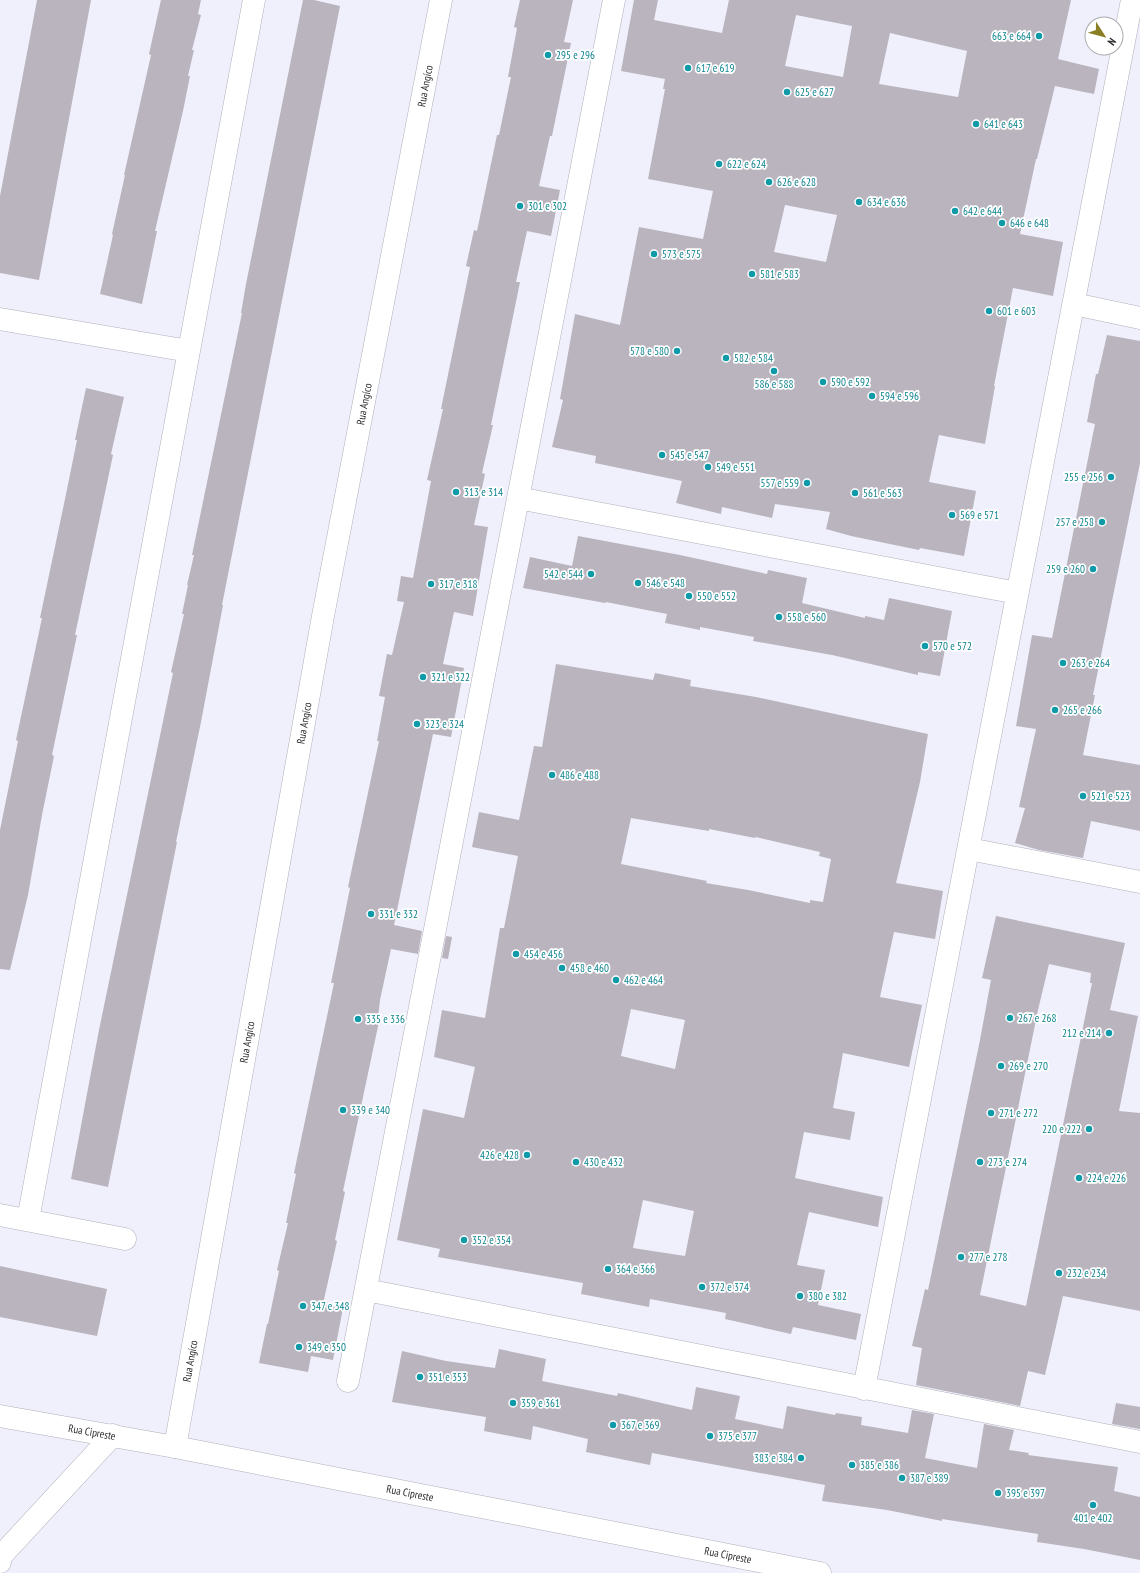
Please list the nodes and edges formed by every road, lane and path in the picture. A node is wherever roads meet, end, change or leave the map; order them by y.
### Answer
1 (254, 0) edge
2 (441, 0) edge
3 (614, 0) edge
4 (1132, 0) edge
5 (1074, 304) junction
6 (0, 318) edge
7 (1140, 318) edge
8 (189, 351) junction
9 (518, 498) junction
10 (1017, 593) junction
11 (969, 849) junction
12 (1140, 882) edge
13 (0, 1215) edge
14 (28, 1220) junction
15 (125, 1239) dead end
16 (366, 1290) junction
17 (348, 1381) dead end
18 (864, 1389) junction
19 (0, 1416) edge
20 (112, 1435) junction
21 (1140, 1442) edge
22 (175, 1447) junction
23 (0, 1562) edge
24 (820, 1573) edge

1 - 8 street
2 - 22 street, Rua Angíco
3 - 9 street
4 - 5 street
5 - 7 street
5 - 10 street
6 - 8 street
8 - 14 street
9 - 10 street
9 - 16 street
10 - 11 street
11 - 12 street
11 - 18 street
13 - 14 street
14 - 15 street
16 - 17 street
16 - 18 street
18 - 21 street
19 - 20 street, Rua Cipreste
20 - 22 street, Rua Cipreste
20 - 23 street
22 - 24 street, Rua Cipreste

